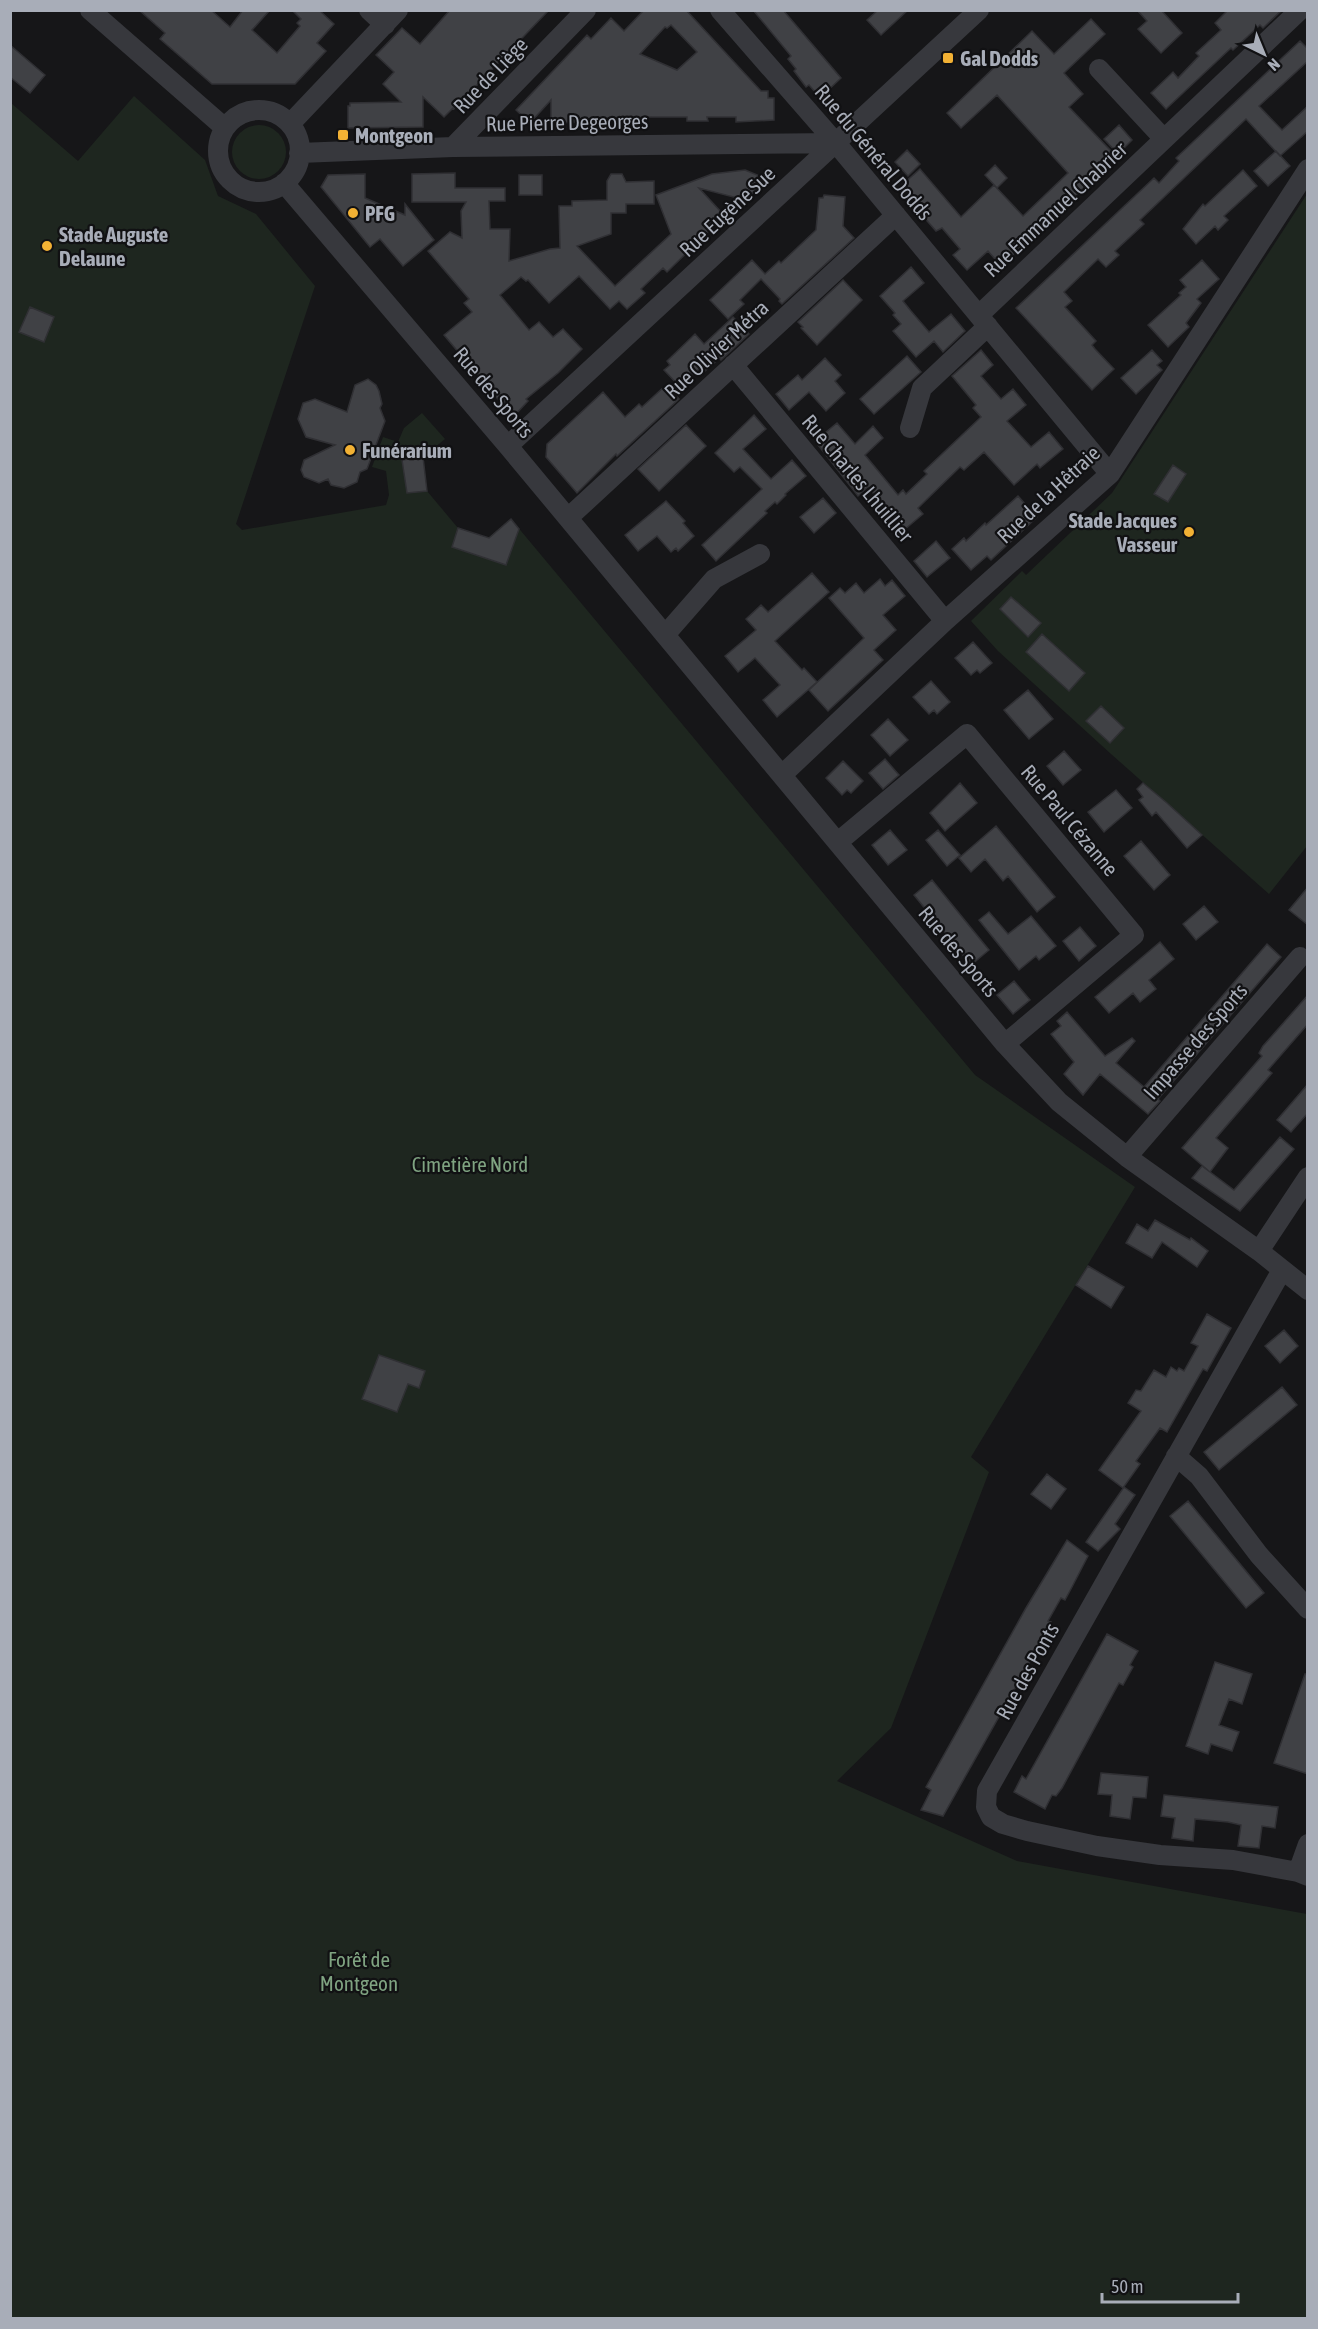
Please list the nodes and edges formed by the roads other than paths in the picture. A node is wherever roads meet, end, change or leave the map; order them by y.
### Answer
1 (90, 10) edge
2 (369, 10) edge
3 (398, 10) edge
4 (586, 10) edge
5 (720, 10) edge
6 (979, 10) edge
7 (1300, 10) edge
8 (385, 25) junction
9 (1099, 69) dead end
10 (290, 124) junction
11 (225, 128) junction
12 (1164, 139) junction
13 (836, 143) junction
14 (453, 147) junction
15 (299, 153) junction
16 (1308, 169) edge
17 (284, 183) junction
18 (896, 215) junction
19 (983, 320) junction
20 (734, 365) junction
21 (910, 428) dead end
22 (508, 446) junction
23 (1110, 474) junction
24 (568, 518) junction
25 (760, 554) dead end
26 (945, 621) junction
27 (665, 635) junction
28 (782, 776) junction
29 (838, 842) junction
30 (1300, 957) dead end
31 (1005, 1044) junction
32 (1127, 1157) junction
33 (1308, 1176) edge
34 (1259, 1251) junction
35 (1282, 1270) junction
36 (1308, 1290) edge
37 (1176, 1456) junction
38 (1308, 1609) edge
39 (1308, 1844) edge
40 (1303, 1874) edge

1 - 11 street
2 - 8 street
3 - 8 street
4 - 14 street, Rue de Liège
5 - 13 street, Rue du Général Dodds
6 - 13 street, Rue Eugène Sue
7 - 12 street, Rue Emmanuel Chabrier
8 - 10 street
9 - 12 street
10 - 11 street
10 - 15 street
11 - 17 street
12 - 19 street, Rue Emmanuel Chabrier
13 - 14 street, Rue Pierre Degeorges
13 - 18 street, Rue du Général Dodds
13 - 22 street, Rue Eugène Sue
14 - 15 street, Rue Pierre Degeorges
15 - 17 street
16 - 23 street, Rue de la Hêtraie
17 - 22 street, Rue des Sports
18 - 19 street, Rue du Général Dodds
18 - 20 street, Rue Olivier Métra
19 - 21 street
19 - 23 street, Rue du Général Dodds
20 - 24 street, Rue Olivier Métra
20 - 26 street, Rue Charles Lhuillier
22 - 24 street, Rue des Sports
23 - 26 street, Rue de la Hêtraie
24 - 27 street, Rue des Sports
25 - 27 street
26 - 28 street, Rue de la Hêtraie
27 - 28 street, Rue des Sports
28 - 29 street, Rue des Sports
29 - 31 street, Rue des Sports
29 - 31 street, Rue Paul Cézanne
30 - 32 street, Impasse des Sports
31 - 32 street, Rue des Sports
32 - 34 street, Rue des Sports
33 - 34 street
34 - 35 street, Rue des Sports
35 - 36 street, Rue des Sports
35 - 37 street, Rue des Ponts
37 - 38 street
37 - 40 street, Rue des Ponts
39 - 40 street

